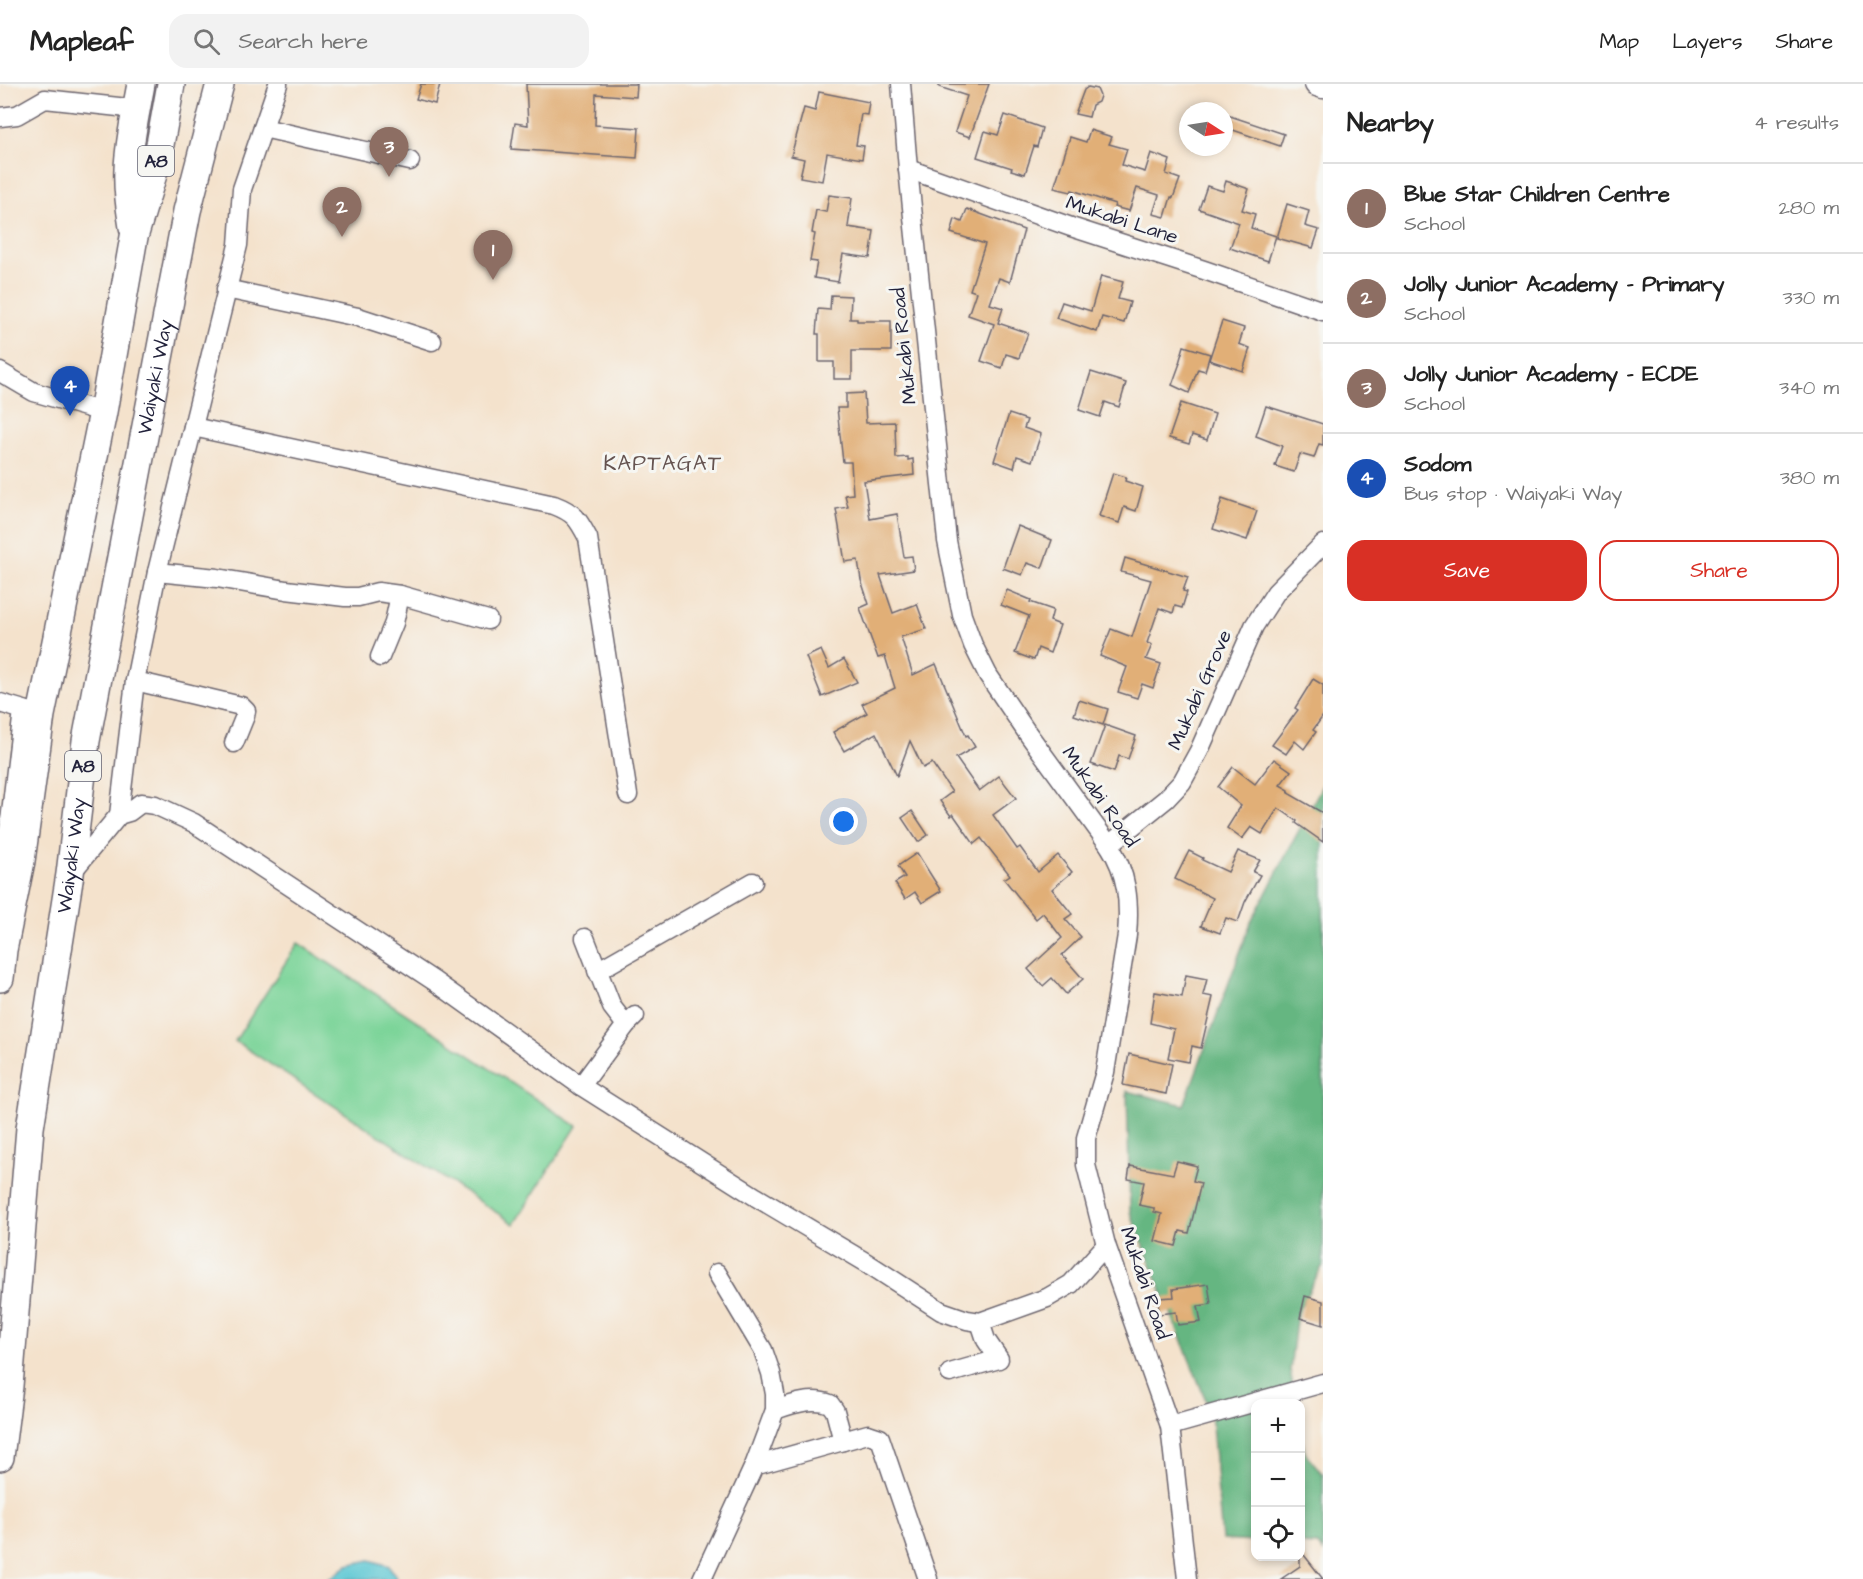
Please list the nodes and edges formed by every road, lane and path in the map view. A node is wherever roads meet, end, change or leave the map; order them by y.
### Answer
1 (171, 84) edge
2 (220, 84) edge
3 (278, 84) edge
4 (901, 84) edge
5 (1317, 84) edge
6 (1323, 86) edge
7 (139, 97) edge
8 (0, 117) edge
9 (263, 128) junction
10 (410, 161) dead end
11 (908, 169) junction
12 (134, 237) junction
13 (226, 289) junction
14 (1323, 311) edge
15 (432, 341) dead end
16 (0, 372) edge
17 (103, 412) junction
18 (193, 427) junction
19 (1323, 544) edge
20 (157, 572) junction
21 (400, 595) junction
22 (488, 620) dead end
23 (380, 657) dead end
24 (135, 681) junction
25 (0, 703) edge
26 (32, 713) junction
27 (234, 743) dead end
28 (628, 795) dead end
29 (119, 815) junction
30 (1109, 845) junction
31 (70, 874) junction
32 (753, 882) dead end
33 (0, 892) edge
34 (585, 938) dead end
35 (597, 971) junction
36 (0, 978) edge
37 (581, 1086) junction
38 (1106, 1245) junction
39 (717, 1273) dead end
40 (980, 1322) junction
41 (950, 1373) dead end
42 (1323, 1383) edge
43 (775, 1410) junction
44 (1170, 1426) junction
45 (843, 1441) junction
46 (0, 1457) edge
47 (754, 1466) junction
48 (702, 1579) edge
49 (928, 1579) edge
50 (1187, 1579) edge

1 - 12 highway, A8
2 - 31 highway, Waiyaki Way / A8
3 - 9 street
4 - 11 street, Mukabi Road
5 - 6 main road
7 - 8 street
7 - 12 highway, A8
9 - 10 street
9 - 13 street
11 - 14 street, Mukabi Lane
11 - 30 street, Mukabi Road
12 - 17 highway, A8
13 - 15 street
13 - 18 street
16 - 17 street
17 - 26 highway, A8
18 - 20 street
18 - 28 street
19 - 30 street, Mukabi Grove
20 - 21 street
20 - 24 street
21 - 22 street
21 - 23 street
24 - 27 street
24 - 29 street
25 - 26 street
26 - 33 street
26 - 36 highway, A8
29 - 31 street
29 - 37 street
30 - 38 street, Mukabi Road
31 - 46 highway, Waiyaki Way / A8
32 - 35 street
34 - 35 street
35 - 37 street
37 - 40 street
38 - 40 street
38 - 44 street, Mukabi Road
39 - 43 street
40 - 41 street
42 - 44 street
43 - 45 street
43 - 47 street
44 - 50 street, Mukabi Road
45 - 47 street
45 - 49 street
47 - 48 street

